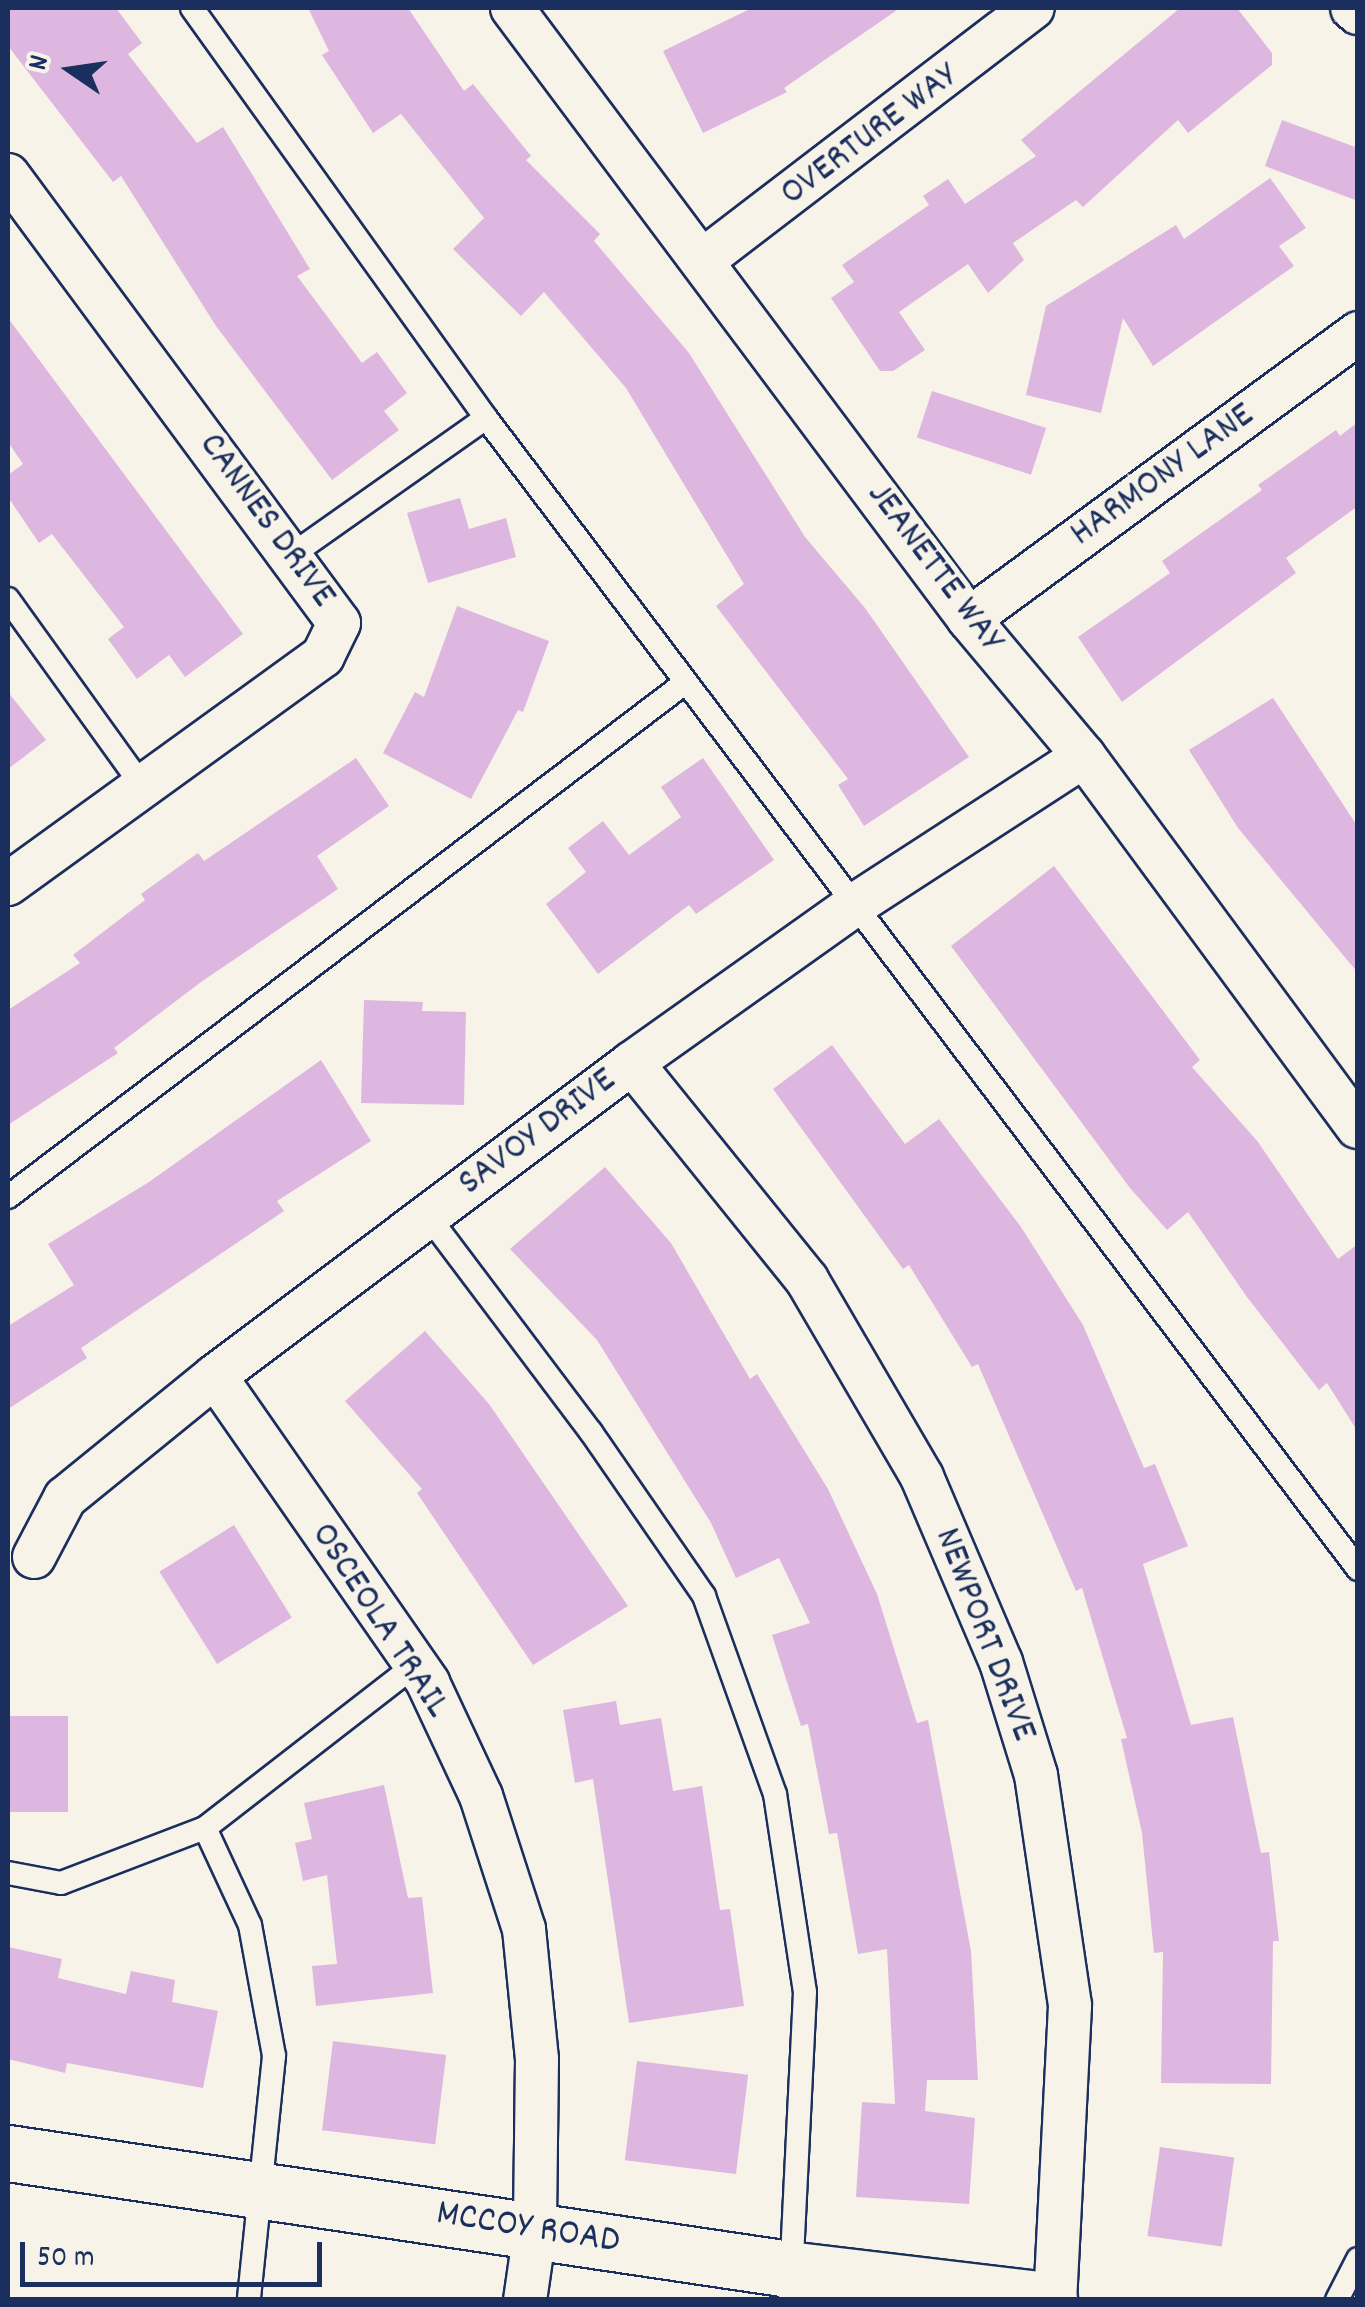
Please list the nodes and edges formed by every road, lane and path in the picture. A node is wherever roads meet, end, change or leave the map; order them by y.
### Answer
1 (192, 8) edge
2 (512, 8) edge
3 (1033, 8) edge
4 (1352, 8) edge
5 (1358, 14) edge
6 (8, 175) edge
7 (704, 260) junction
8 (1358, 333) edge
9 (486, 418) junction
10 (292, 554) junction
11 (8, 599) edge
12 (969, 619) junction
13 (682, 685) junction
14 (1084, 756) junction
15 (142, 784) junction
16 (8, 884) edge
17 (853, 906) junction
18 (632, 1063) junction
19 (1358, 1128) edge
20 (8, 1196) edge
21 (428, 1216) junction
22 (216, 1376) junction
23 (34, 1557) dead end
24 (1358, 1570) edge
25 (416, 1665) junction
26 (205, 1828) junction
27 (8, 1874) edge
28 (8, 2153) edge
29 (262, 2188) junction
30 (535, 2231) junction
31 (1358, 2258) edge
32 (793, 2284) edge
33 (249, 2300) edge
34 (525, 2300) edge
35 (1052, 2300) edge
36 (1336, 2300) edge

1 - 9 lane
2 - 7 street, JEANETTE WAY
3 - 7 street, OVERTURE WAY
4 - 5 street
6 - 10 street, CANNES DRIVE
7 - 12 street, JEANETTE WAY
8 - 12 street, HARMONY LANE
9 - 10 lane
9 - 13 lane
10 - 15 street, CANNES DRIVE
11 - 15 lane
12 - 14 street, JEANETTE WAY
13 - 17 lane
13 - 20 lane
14 - 17 street, SAVOY DRIVE
14 - 19 street, JEANETTE WAY
15 - 16 street, CANNES DRIVE
17 - 18 street, SAVOY DRIVE
17 - 24 lane
18 - 21 street, SAVOY DRIVE
18 - 35 street, NEWPORT DRIVE
21 - 22 street, SAVOY DRIVE
21 - 32 lane
22 - 23 street, SAVOY DRIVE
22 - 25 street, OSCEOLA TRAIL
25 - 26 lane
25 - 30 street, OSCEOLA TRAIL
26 - 27 lane
26 - 29 lane
28 - 29 street, MCCOY ROAD
29 - 30 street, MCCOY ROAD
29 - 33 lane
30 - 32 street, MCCOY ROAD
30 - 34 street, OSCEOLA TRAIL
31 - 36 lane
32 - 35 street, MCCOY ROAD

